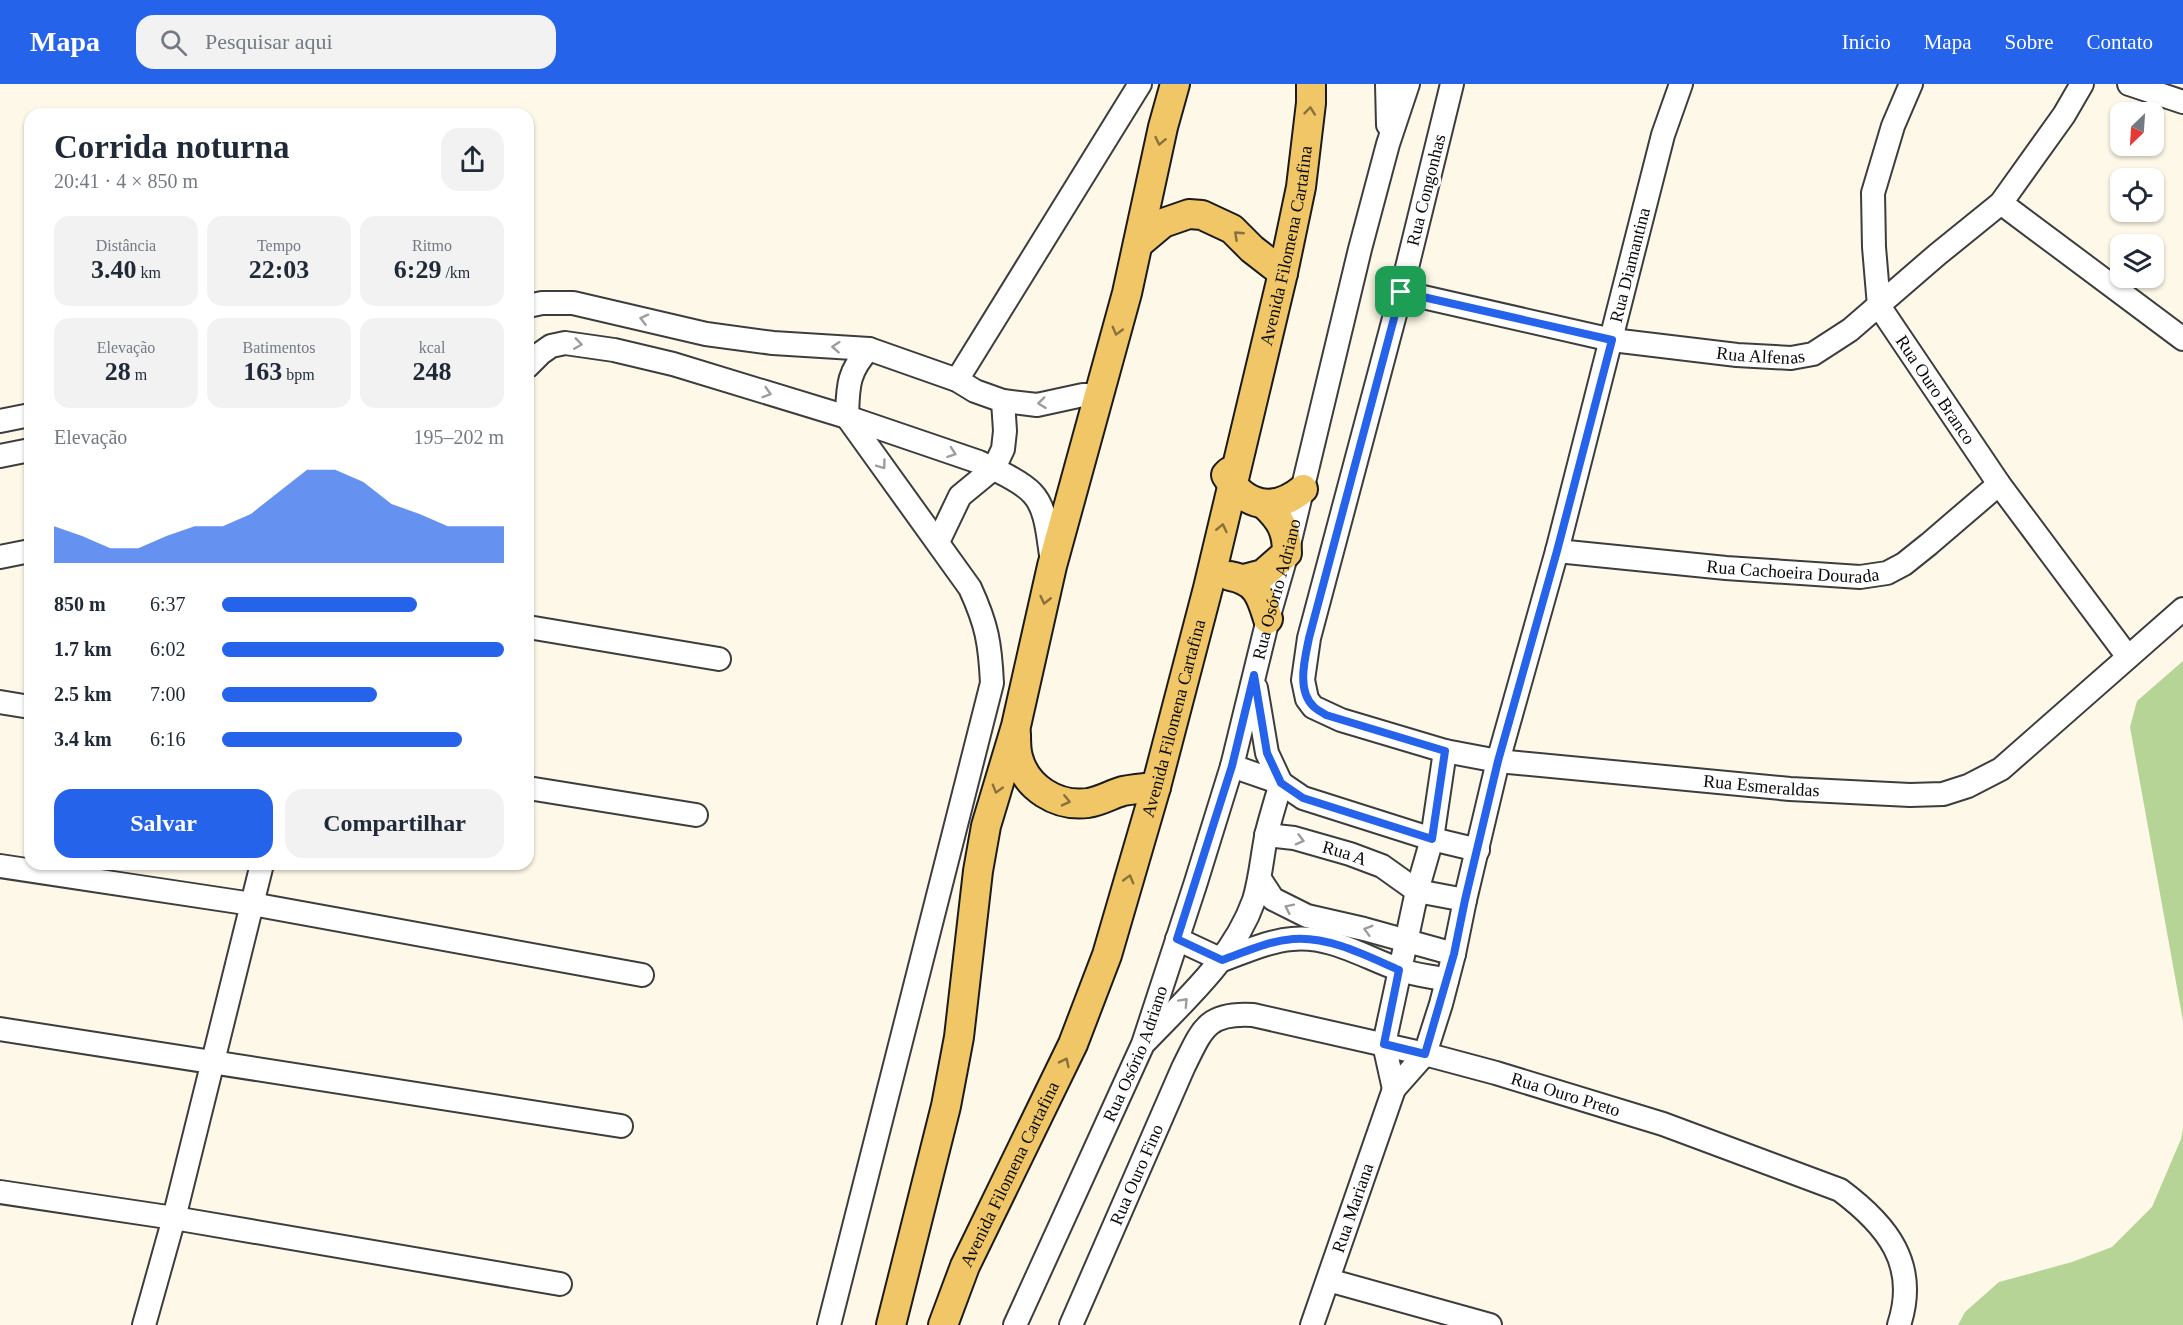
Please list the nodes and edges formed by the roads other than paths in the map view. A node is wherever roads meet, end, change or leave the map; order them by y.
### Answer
1 (1140, 84) edge
2 (1175, 84) edge
3 (1311, 84) edge
4 (1388, 84) edge
5 (1408, 84) edge
6 (1452, 84) edge
7 (1682, 84) edge
8 (1911, 84) edge
9 (2082, 84) edge
10 (2129, 84) edge
11 (2183, 102) edge
12 (1388, 144) junction
13 (2001, 203) junction
14 (1138, 244) junction
15 (1283, 273) junction
16 (1401, 292) junction
17 (534, 305) edge
18 (1880, 306) junction
19 (2183, 339) edge
20 (1612, 340) junction
21 (869, 349) junction
22 (534, 360) edge
23 (957, 380) junction
24 (1099, 395) junction
25 (1003, 401) junction
26 (24, 416) edge
27 (847, 417) junction
28 (0, 421) edge
29 (24, 451) edge
30 (0, 456) edge
31 (1237, 465) junction
32 (994, 468) junction
33 (1999, 483) junction
34 (1303, 489) junction
35 (1265, 505) junction
36 (938, 542) junction
37 (1557, 551) junction
38 (24, 552) edge
39 (1287, 553) junction
40 (0, 557) edge
41 (1052, 566) junction
42 (1244, 579) junction
43 (1208, 588) junction
44 (2183, 609) edge
45 (1268, 619) junction
46 (534, 628) edge
47 (2128, 657) junction
48 (719, 659) dead end
49 (1254, 675) junction
50 (1303, 680) joint
51 (0, 702) edge
52 (24, 706) edge
53 (1016, 726) junction
54 (1445, 751) junction
55 (1498, 761) junction
56 (1232, 766) junction
57 (1281, 783) junction
58 (1155, 787) junction
59 (534, 789) edge
60 (696, 815) dead end
61 (1266, 835) junction
62 (1432, 839) junction
63 (1478, 850) junction
64 (0, 867) edge
65 (260, 870) edge
66 (1260, 879) junction
67 (1417, 891) junction
68 (1465, 900) junction
69 (252, 904) junction
70 (1177, 939) junction
71 (1406, 942) junction
72 (1454, 954) junction
73 (1222, 960) junction
74 (1399, 970) junction
75 (642, 975) dead end
76 (1447, 980) junction
77 (1206, 1026) joint
78 (0, 1029) edge
79 (1143, 1044) junction
80 (1384, 1044) junction
81 (1425, 1054) junction
82 (212, 1063) junction
83 (1394, 1089) junction
84 (621, 1126) dead end
85 (0, 1192) edge
86 (174, 1218) junction
87 (1328, 1280) junction
88 (560, 1284) dead end
89 (144, 1325) edge
90 (829, 1325) edge
91 (891, 1325) edge
92 (944, 1325) edge
93 (1015, 1325) edge
94 (1071, 1325) edge
95 (1312, 1325) edge
96 (1491, 1325) edge
97 (1899, 1325) edge

1 - 23 street
2 -> 14 main road
15 -> 3 main road, Avenida Filomena Cartafina
4 - 12 street, Rua Osório Adriano
5 - 12 street, Rua Osório Adriano
6 - 16 street, Rua Congonhas
7 - 20 street, Rua Diamantina
8 - 18 street, Rua Ouro Branco
9 - 13 street, Rua Alfenas
10 - 11 street
12 - 34 street, Rua Osório Adriano
13 - 18 street, Rua Alfenas
13 - 19 street
15 -> 14 main road
14 -> 24 main road
15 - 31 main road, Avenida Filomena Cartafina
16 - 20 street, Rua Alfenas
16 - 50 street, Rua Congonhas
21 -> 17 street
18 - 20 street, Rua Alfenas
18 - 33 street, Rua Ouro Branco
20 - 37 street, Rua Diamantina
21 - 23 street
21 - 27 street
22 -> 27 street
23 - 25 street
24 -> 25 street
24 - 41 main road
25 - 32 street
26 - 28 street
27 -> 32 street
27 -> 36 street
29 - 30 street
31 - 35 main road
43 -> 31 main road, Avenida Filomena Cartafina
32 - 36 street
32 - 41 street
33 - 37 street, Rua Cachoeira Dourada
33 - 47 street, Rua Ouro Branco
34 - 35 main road
34 - 39 street, Rua Osório Adriano
35 - 39 main road
36 - 90 street
37 - 55 street, Rua Diamantina
38 - 40 street
39 - 42 main road
39 - 45 street, Rua Osório Adriano
41 -> 53 main road
42 - 43 main road
42 - 45 main road
43 - 58 main road, Avenida Filomena Cartafina
44 - 47 street, Rua Esmeraldas
45 - 49 street, Rua Osório Adriano
46 - 48 street
47 - 55 street, Rua Esmeraldas
49 - 56 street, Rua Osório Adriano
49 - 57 street
50 - 54 street, Rua Esmeraldas
51 - 52 street
53 -> 58 main road
53 -> 91 main road
54 - 55 street, Rua Esmeraldas
54 - 62 street
55 - 63 street, Rua Diamantina
56 - 57 street
56 - 70 street, Rua Osório Adriano
57 - 61 street
57 - 62 street
92 -> 58 main road, Avenida Filomena Cartafina
59 - 60 street
61 - 66 street
61 -> 67 street, Rua A
62 - 63 street
62 - 67 street
63 - 68 street, Rua Diamantina
64 - 69 street
65 - 69 street
71 -> 66 street
66 - 73 street
67 - 68 street
67 - 71 street
68 - 72 street, Rua Diamantina
69 - 75 street
69 - 82 street
70 - 73 street
70 - 79 street, Rua Osório Adriano
71 - 72 street
71 - 74 street
72 - 76 street, Rua Diamantina
73 - 74 street
79 -> 73 street
74 - 76 street
74 - 80 street
76 - 81 street, Rua Diamantina
77 - 80 street, Rua Ouro Preto
77 - 94 street, Rua Ouro Fino
78 - 82 street
79 - 93 street, Rua Osório Adriano
80 - 81 street, Rua Ouro Preto
80 - 83 street
81 - 83 street, Rua Mariana
81 - 97 street, Rua Ouro Preto
82 - 84 street
82 - 86 street
83 - 87 street, Rua Mariana
85 - 86 street
86 - 88 street
86 - 89 street
87 - 95 street, Rua Mariana
87 - 96 street

